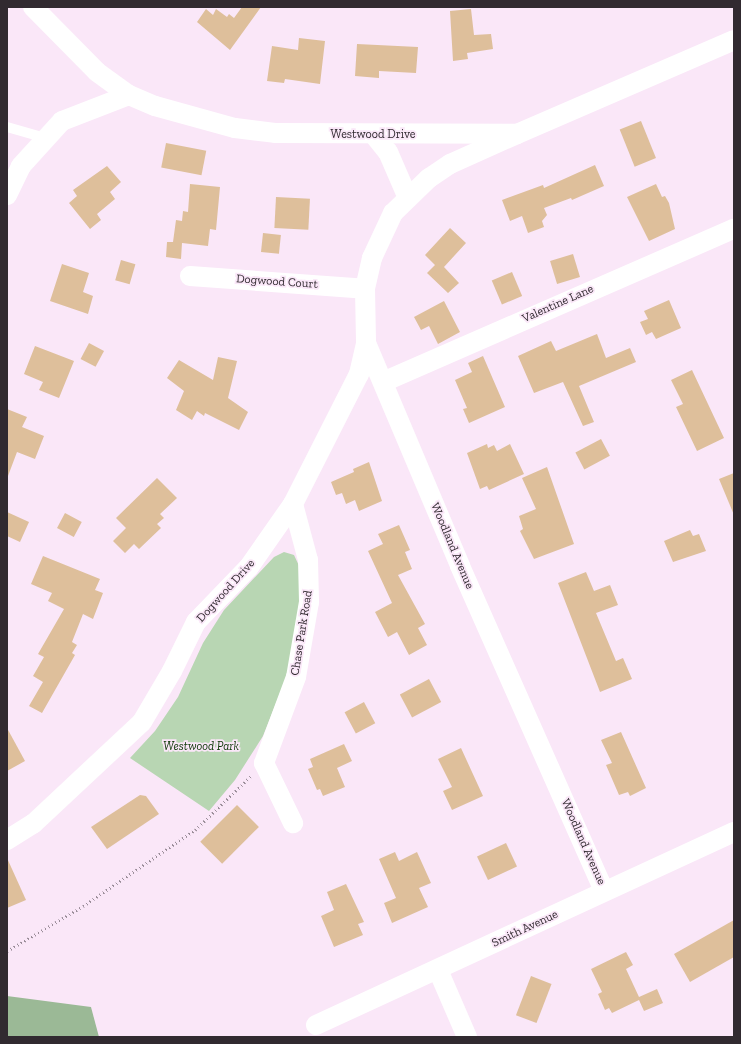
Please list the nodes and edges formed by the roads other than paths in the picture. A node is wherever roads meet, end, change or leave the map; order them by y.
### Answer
1 (33, 7) edge
2 (734, 40) edge
3 (129, 95) junction
4 (7, 127) edge
5 (517, 134) junction
6 (374, 135) junction
7 (45, 138) junction
8 (7, 195) edge
9 (407, 196) junction
10 (734, 229) edge
11 (190, 276) dead end
12 (365, 289) junction
13 (366, 343) junction
14 (383, 382) junction
15 (293, 504) junction
16 (293, 823) dead end
17 (734, 832) edge
18 (7, 840) edge
19 (604, 892) junction
20 (438, 970) junction
21 (316, 1026) dead end
22 (467, 1037) edge

1 - 3 street, Westwood Drive
2 - 5 street, Westwood Drive
3 - 6 street, Westwood Drive
3 - 7 street
4 - 7 lane
5 - 6 street, Westwood Drive
5 - 9 street, Woodland Avenue
6 - 9 street
7 - 8 street
9 - 12 street, Woodland Avenue
10 - 14 street, Valentine Lane
11 - 12 street, Dogwood Court
12 - 13 street, Woodland Avenue
13 - 14 street, Woodland Avenue
13 - 15 street, Dogwood Drive
14 - 19 street, Woodland Avenue
15 - 16 street, Chase Park Road
15 - 18 street, Dogwood Drive
17 - 19 street, Smith Avenue
19 - 20 street, Smith Avenue
20 - 21 street, Smith Avenue
20 - 22 street

